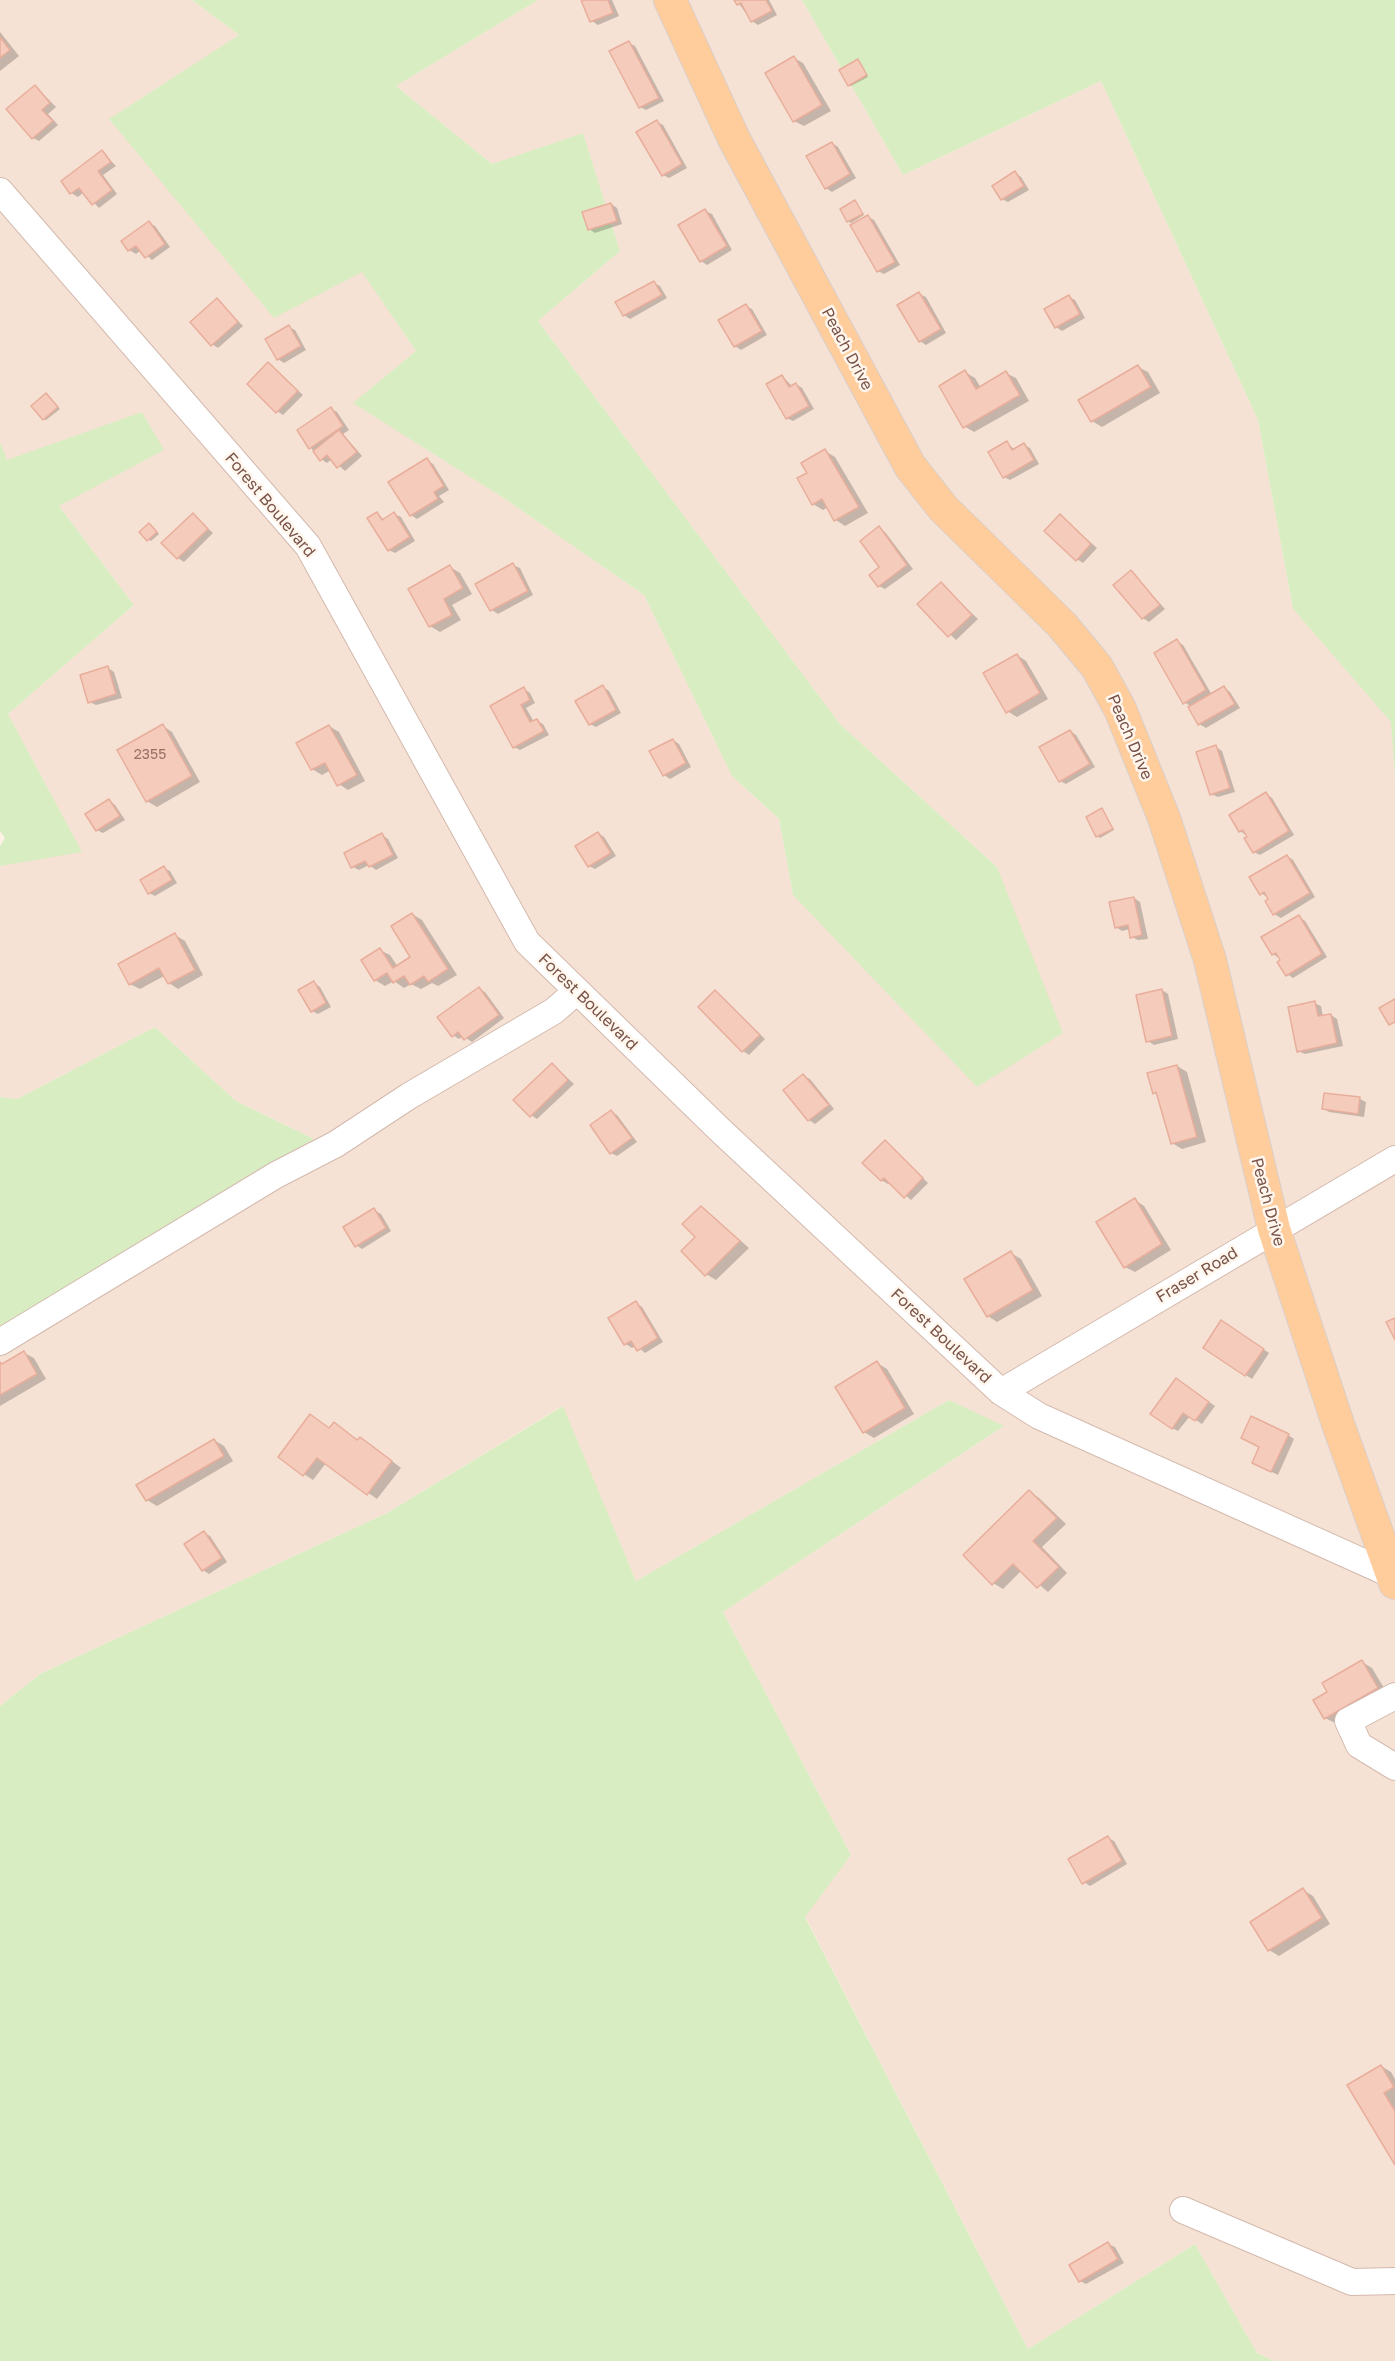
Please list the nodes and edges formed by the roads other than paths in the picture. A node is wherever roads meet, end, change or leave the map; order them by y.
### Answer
1 (670, 0) edge
2 (0, 191) edge
3 (577, 991) junction
4 (1395, 1159) edge
5 (1274, 1229) junction
6 (0, 1342) edge
7 (1001, 1392) junction
8 (1392, 1579) edge
9 (1395, 1696) edge
10 (1395, 1767) edge
11 (1183, 2210) dead end
12 (1395, 2281) edge

1 - 5 main road, Peach Drive
2 - 3 street, Forest Boulevard
3 - 6 street
3 - 7 street, Forest Boulevard
4 - 5 street, Fraser Road
5 - 7 street, Fraser Road
5 - 8 main road, Peach Drive
7 - 8 street, Forest Boulevard
9 - 10 street
11 - 12 street

